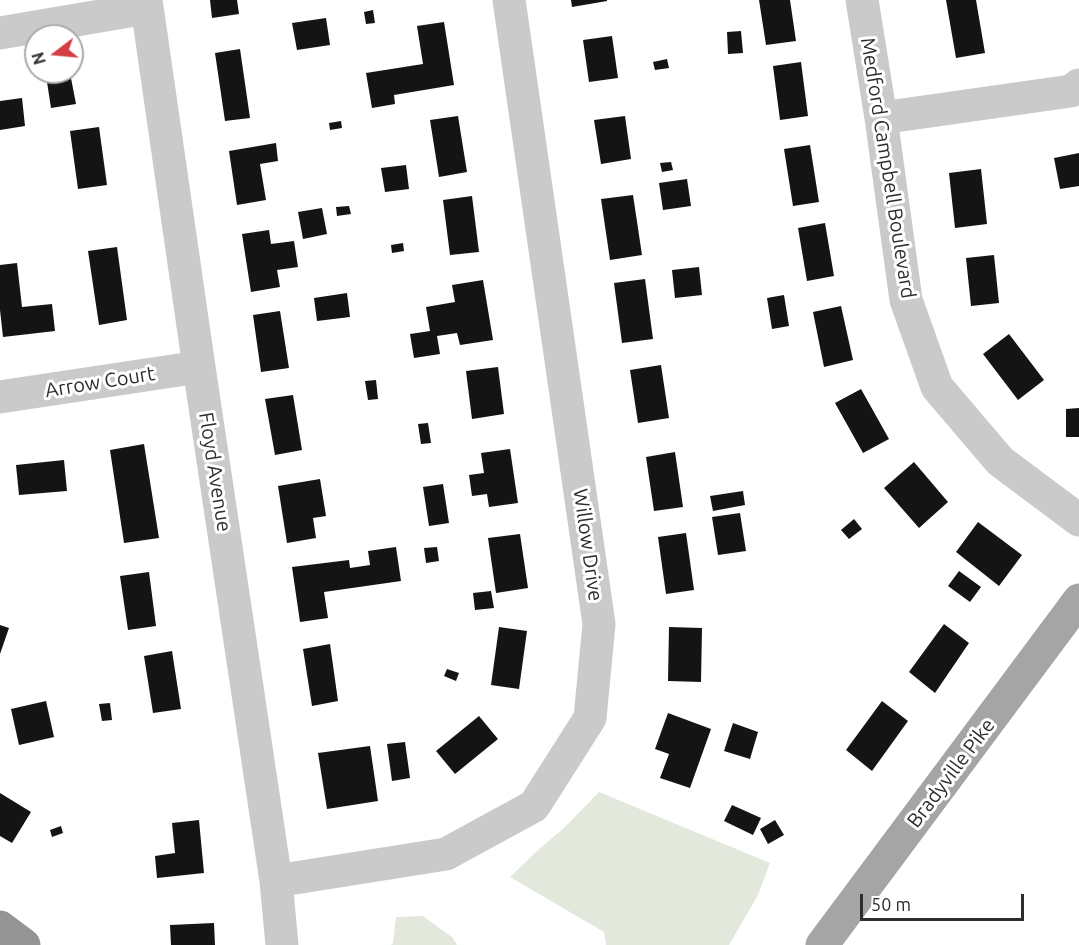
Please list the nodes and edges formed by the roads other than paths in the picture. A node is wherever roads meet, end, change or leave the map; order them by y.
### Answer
1 (509, 0) edge
2 (862, 0) edge
3 (147, 4) edge
4 (0, 33) edge
5 (1079, 85) edge
6 (881, 118) junction
7 (199, 367) junction
8 (0, 397) edge
9 (1079, 520) edge
10 (1079, 600) edge
11 (276, 881) junction
12 (0, 927) edge
13 (24, 945) edge
14 (282, 945) edge
15 (822, 945) edge

1 - 11 street, Willow Drive
2 - 6 street, Medford Campbell Boulevard
3 - 4 street
3 - 7 street, Floyd Avenue
5 - 6 street
6 - 9 street, Medford Campbell Boulevard
7 - 8 street, Arrow Court
7 - 11 street, Floyd Avenue
10 - 15 main road, Bradyville Pike
11 - 14 street, Floyd Avenue
12 - 13 highway

